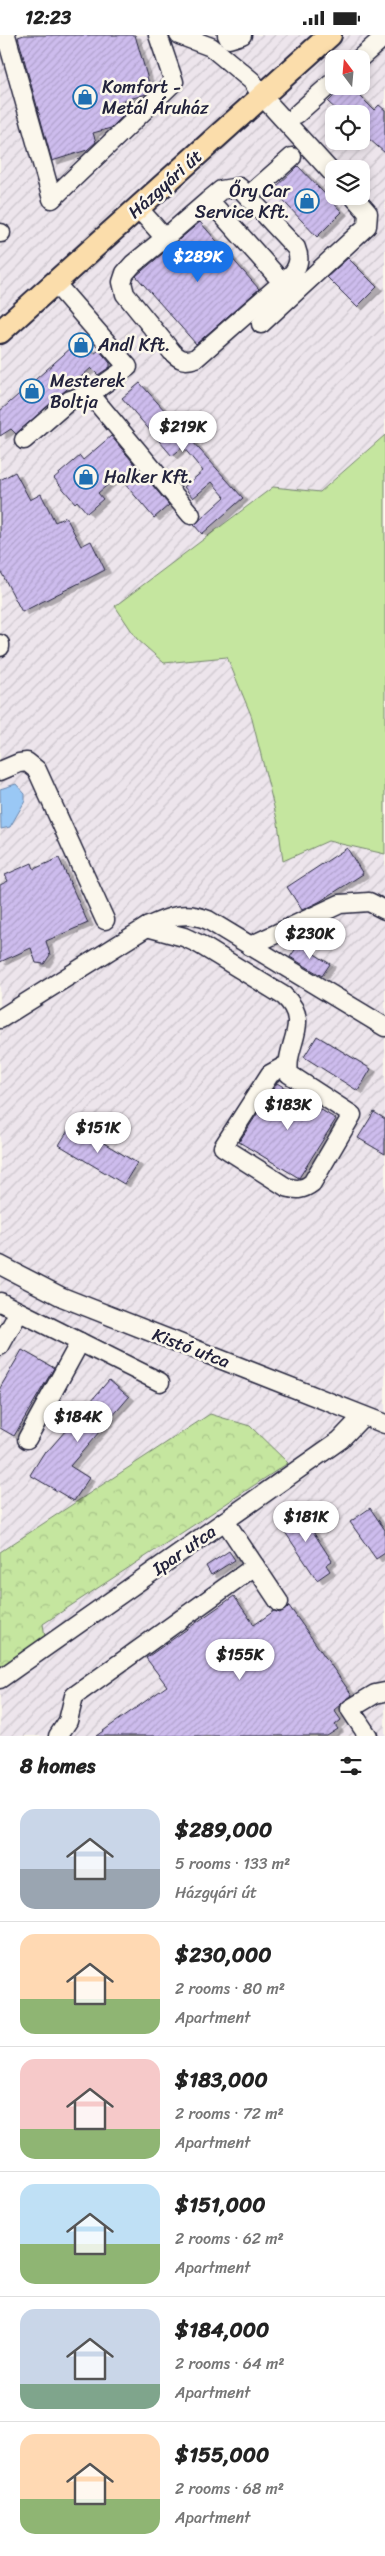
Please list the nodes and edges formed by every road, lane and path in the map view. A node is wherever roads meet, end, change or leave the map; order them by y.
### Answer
1 (6, 35) edge
2 (158, 35) edge
3 (179, 35) edge
4 (227, 35) edge
5 (242, 35) edge
6 (330, 35) edge
7 (385, 36) edge
8 (369, 50) edge
9 (325, 89) edge
10 (262, 96) junction
11 (297, 114) dead end
12 (292, 157) dead end
13 (325, 165) edge
14 (248, 196) junction
15 (209, 200) junction
16 (361, 205) edge
17 (138, 208) junction
18 (165, 238) junction
19 (282, 282) junction
20 (55, 283) junction
21 (261, 324) dead end
22 (0, 332) edge
23 (90, 394) junction
24 (24, 440) dead end
25 (191, 515) dead end
26 (0, 771) edge
27 (385, 910) edge
28 (105, 920) dead end
29 (147, 927) junction
30 (250, 946) junction
31 (0, 1019) edge
32 (385, 1027) edge
33 (288, 1064) junction
34 (0, 1265) edge
35 (0, 1302) edge
36 (19, 1311) junction
37 (80, 1342) junction
38 (0, 1346) edge
39 (160, 1382) dead end
40 (363, 1416) junction
41 (385, 1424) edge
42 (27, 1439) dead end
43 (224, 1521) junction
44 (255, 1566) junction
45 (279, 1602) dead end
46 (0, 1679) edge
47 (385, 1692) edge
48 (58, 1736) edge
49 (368, 1736) edge

1 - 2 street
3 - 10 street
4 - 5 street
6 - 10 main road, Házgyári út
7 - 8 street
9 - 11 street
10 - 13 street
10 - 17 main road, Házgyári út
12 - 14 street
14 - 15 street
14 - 19 street
15 - 18 street
15 - 19 street
16 - 21 street
17 - 18 street
17 - 20 main road, Házgyári út
18 - 19 street
20 - 22 main road, Házgyári út
20 - 23 street
23 - 24 street
23 - 25 street
26 - 28 street
27 - 30 street
29 - 30 street
29 - 31 street
29 - 33 street
30 - 32 street
33 - 33 street
34 - 40 street, Kistó utca
35 - 36 street
36 - 37 street
36 - 38 street
37 - 39 street
37 - 42 street
40 - 41 street, Kistó utca
40 - 43 street, Ipar utca
43 - 44 street
43 - 46 street, Ipar utca
44 - 45 street
44 - 48 street
47 - 49 street

